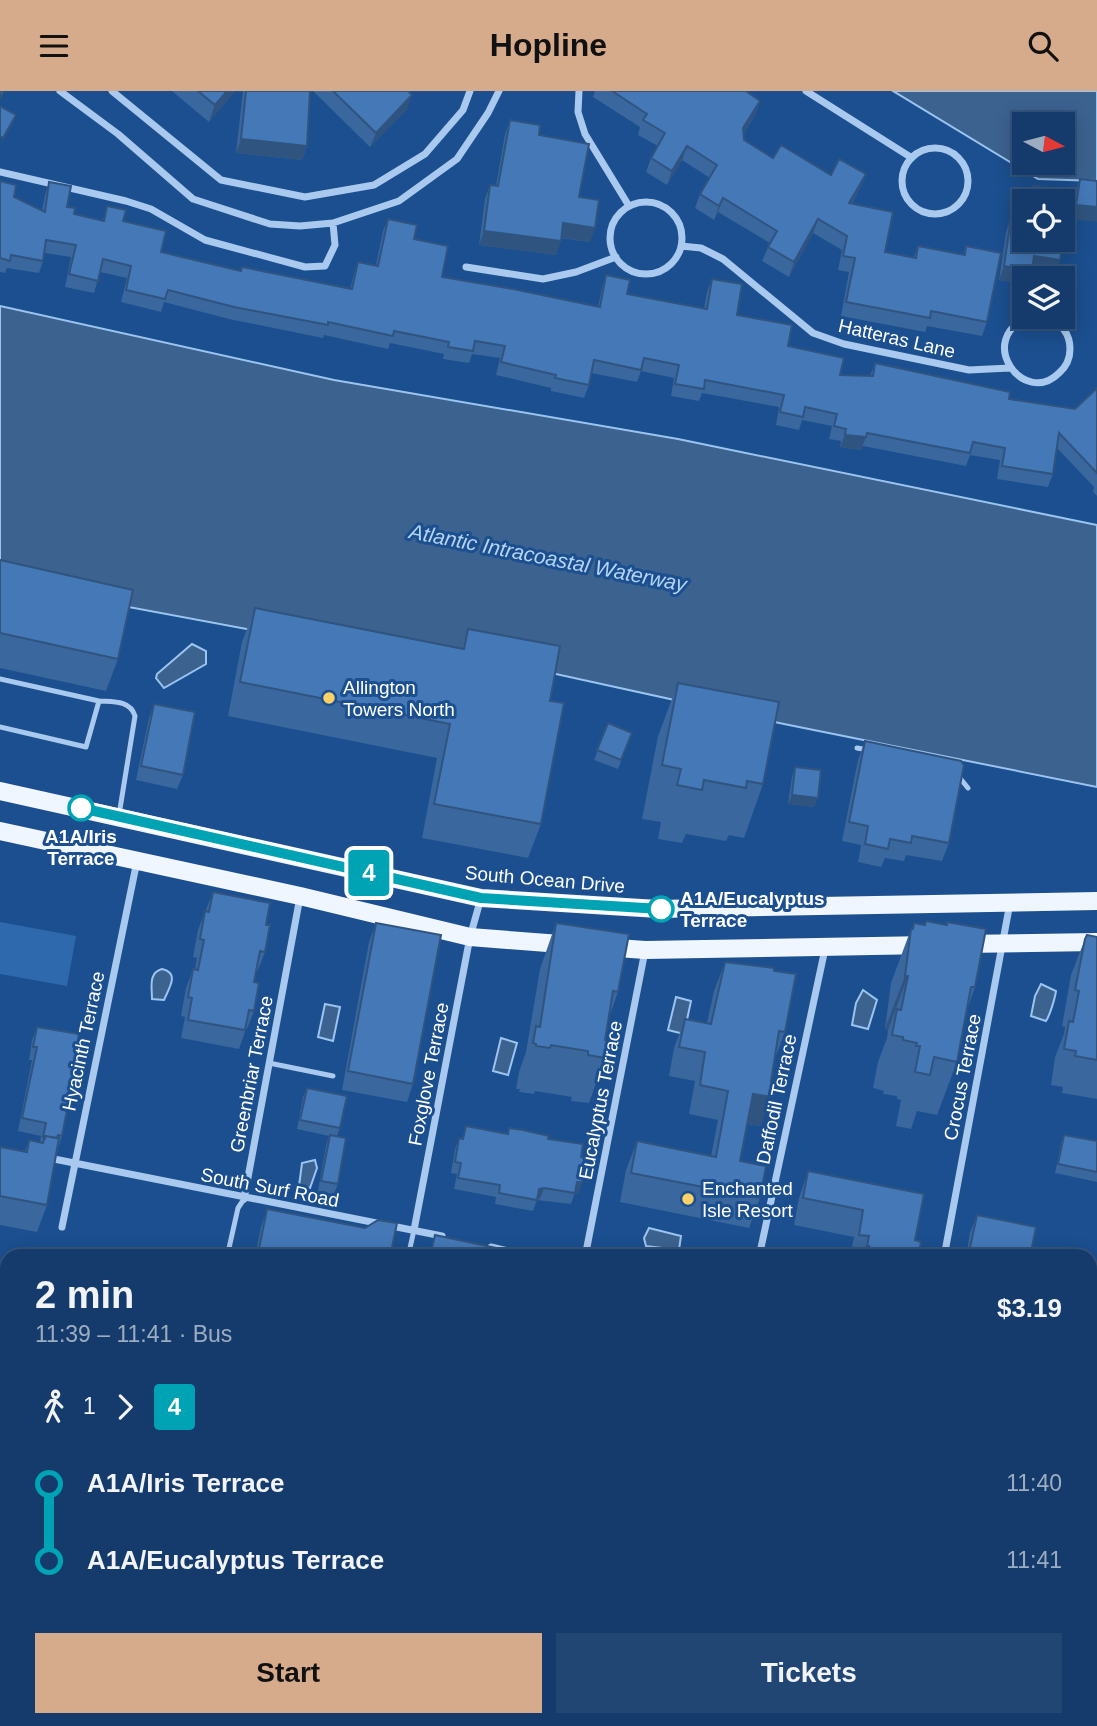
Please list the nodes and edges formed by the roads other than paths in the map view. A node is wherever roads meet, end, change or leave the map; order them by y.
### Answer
1 (60, 91) edge
2 (112, 91) edge
3 (470, 91) edge
4 (499, 91) edge
5 (579, 91) edge
6 (806, 91) edge
7 (912, 158) junction
8 (0, 172) edge
9 (629, 206) junction
10 (333, 223) junction
11 (681, 246) junction
12 (616, 257) junction
13 (466, 267) dead end
14 (1012, 328) edge
15 (1064, 329) edge
16 (1010, 368) junction
17 (0, 679) edge
18 (99, 701) junction
19 (0, 727) edge
20 (857, 748) dead end
21 (870, 751) edge
22 (951, 767) edge
23 (968, 788) dead end
24 (0, 791) edge
25 (119, 816) junction
26 (0, 831) edge
27 (137, 861) junction
28 (300, 896) junction
29 (481, 898) junction
30 (1097, 901) edge
31 (1010, 903) junction
32 (470, 937) junction
33 (1003, 942) junction
34 (1097, 942) edge
35 (825, 948) junction
36 (645, 950) junction
37 (269, 1063) junction
38 (333, 1076) dead end
39 (37, 1156) edge
40 (74, 1163) junction
41 (244, 1199) junction
42 (62, 1227) dead end
43 (414, 1230) junction
44 (450, 1238) edge
45 (487, 1246) edge
46 (229, 1249) edge
47 (410, 1249) edge
48 (500, 1249) edge
49 (587, 1249) edge
50 (761, 1249) edge
51 (945, 1249) edge

1 - 10 street
2 - 3 street
4 - 10 street
5 - 9 street
6 - 7 street
7 - 7 street
8 - 10 street
9 - 11 street
9 - 12 street
11 - 12 street
11 - 16 street, Hatteras Lane
12 - 13 street
14 - 16 street
15 - 16 street, Hatteras Lane
17 - 18 lane
18 - 19 lane
18 - 25 lane
20 - 21 lane
22 - 23 lane
24 - 25 main road, South Ocean Drive
25 - 29 main road, South Ocean Drive
26 - 27 main road
27 - 28 main road
27 - 40 street, Hyacinth Terrace
28 - 32 main road
28 - 37 street, Greenbriar Terrace
29 - 31 main road, South Ocean Drive
29 - 32 street, Foxglove Terrace
30 - 31 main road, South Ocean Drive
31 - 33 street, Crocus Terrace
32 - 36 main road
32 - 43 street, Foxglove Terrace
33 - 34 main road
33 - 35 main road
33 - 51 street, Crocus Terrace
35 - 36 main road
35 - 50 street, Daffodil Terrace
36 - 49 street, Eucalyptus Terrace
37 - 38 lane
37 - 41 street, Greenbriar Terrace
39 - 40 street, South Surf Road
40 - 41 street, South Surf Road
40 - 42 street, Hyacinth Terrace
41 - 43 street, South Surf Road
41 - 46 lane, Greenbriar Terrace
43 - 44 street, South Surf Road
43 - 47 lane, Foxglove Terrace
45 - 48 street

